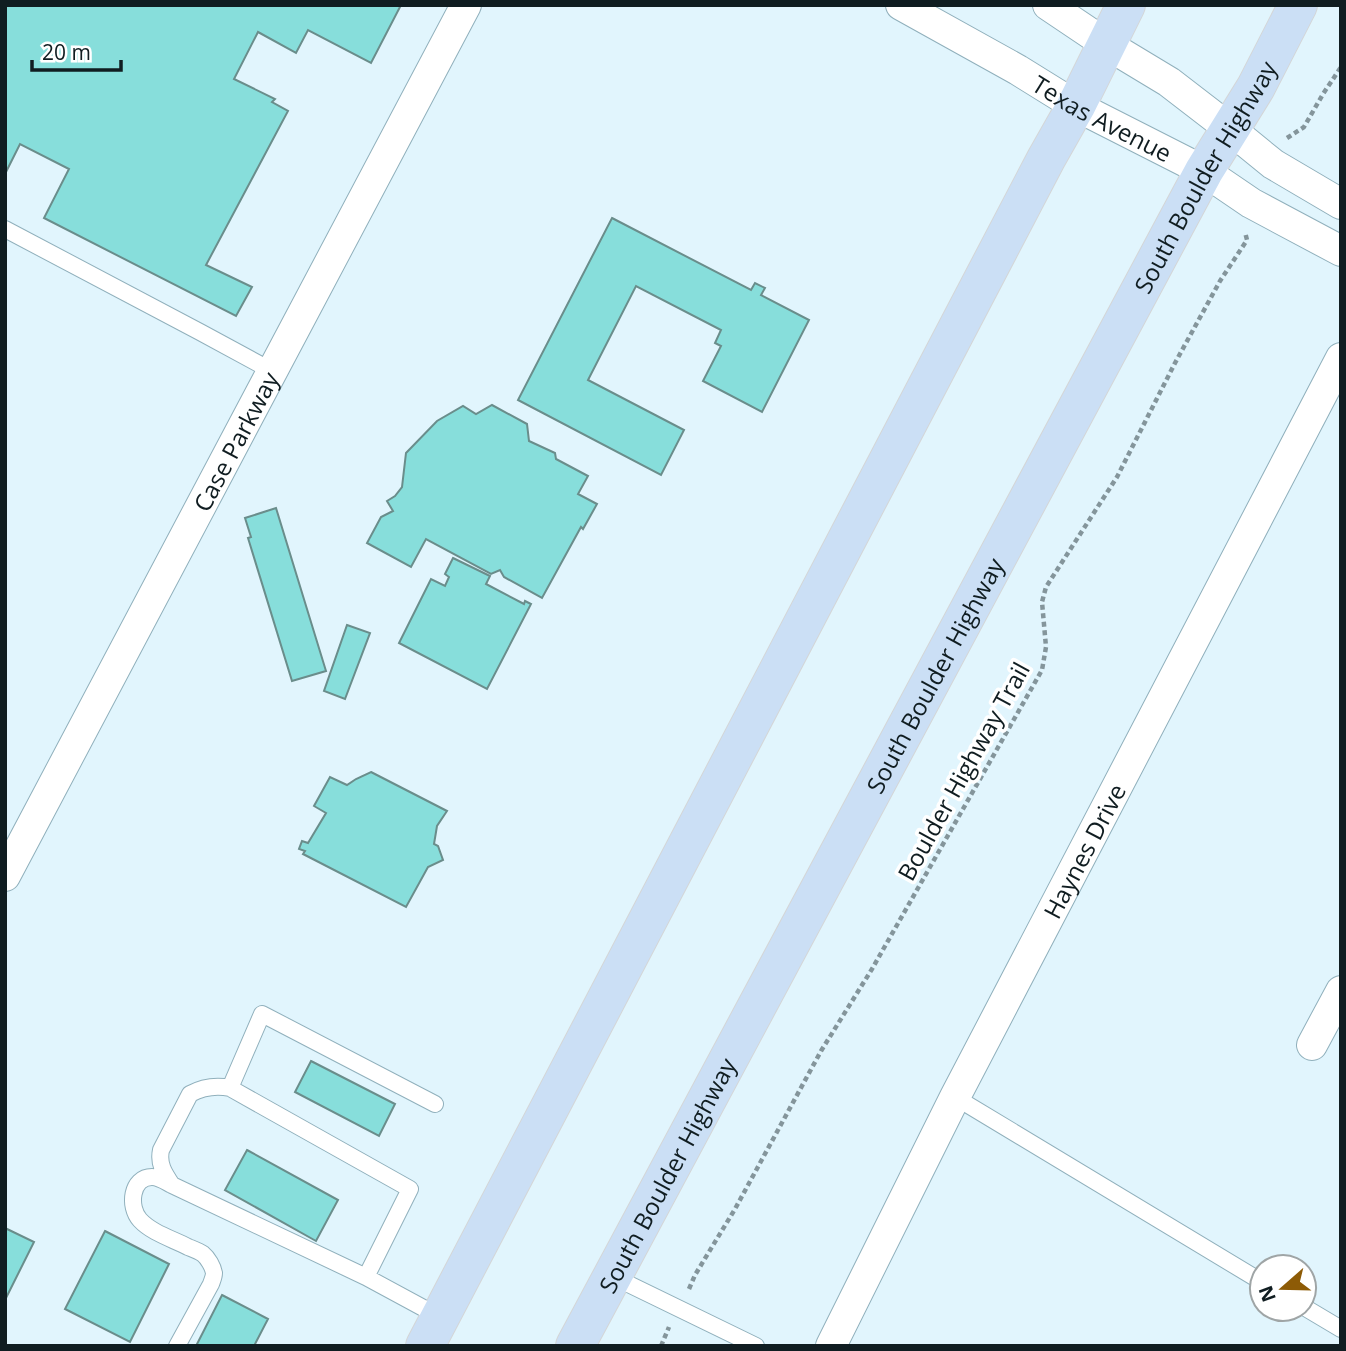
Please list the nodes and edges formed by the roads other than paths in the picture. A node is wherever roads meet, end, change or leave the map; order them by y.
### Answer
1 (466, 5) edge
2 (901, 5) edge
3 (1048, 5) edge
4 (1126, 5) edge
5 (1298, 5) edge
6 (1106, 44) junction
7 (1076, 106) junction
8 (1230, 129) junction
9 (1204, 171) junction
10 (1341, 204) edge
11 (5, 229) edge
12 (1341, 251) edge
13 (1341, 358) edge
14 (272, 372) junction
15 (5, 876) edge
16 (1341, 991) edge
17 (1312, 1045) dead end
18 (230, 1088) junction
19 (955, 1097) junction
20 (435, 1104) dead end
21 (172, 1185) junction
22 (1248, 1274) edge
23 (612, 1276) junction
24 (366, 1277) junction
25 (1318, 1315) edge
26 (1341, 1329) edge
27 (433, 1331) edge
28 (177, 1346) edge
29 (575, 1346) edge
30 (756, 1346) edge
31 (831, 1346) edge

1 - 14 street, Case Parkway
2 - 7 street, Texas Avenue
3 - 6 street
4 - 6 main road
5 - 8 main road, South Boulder Highway
6 - 7 main road
6 - 8 street
7 - 9 street, Texas Avenue
7 - 27 main road
8 - 9 main road, South Boulder Highway
8 - 10 street
9 - 12 street, Texas Avenue
9 - 23 main road, South Boulder Highway
11 - 14 lane
13 - 19 street, Haynes Drive
14 - 15 street, Case Parkway
16 - 17 street
18 - 20 lane
18 - 21 lane
18 - 24 lane
19 - 22 lane
19 - 31 street, Haynes Drive
21 - 24 lane
21 - 28 lane
23 - 29 main road, South Boulder Highway
23 - 30 lane
24 - 27 lane
25 - 26 lane

